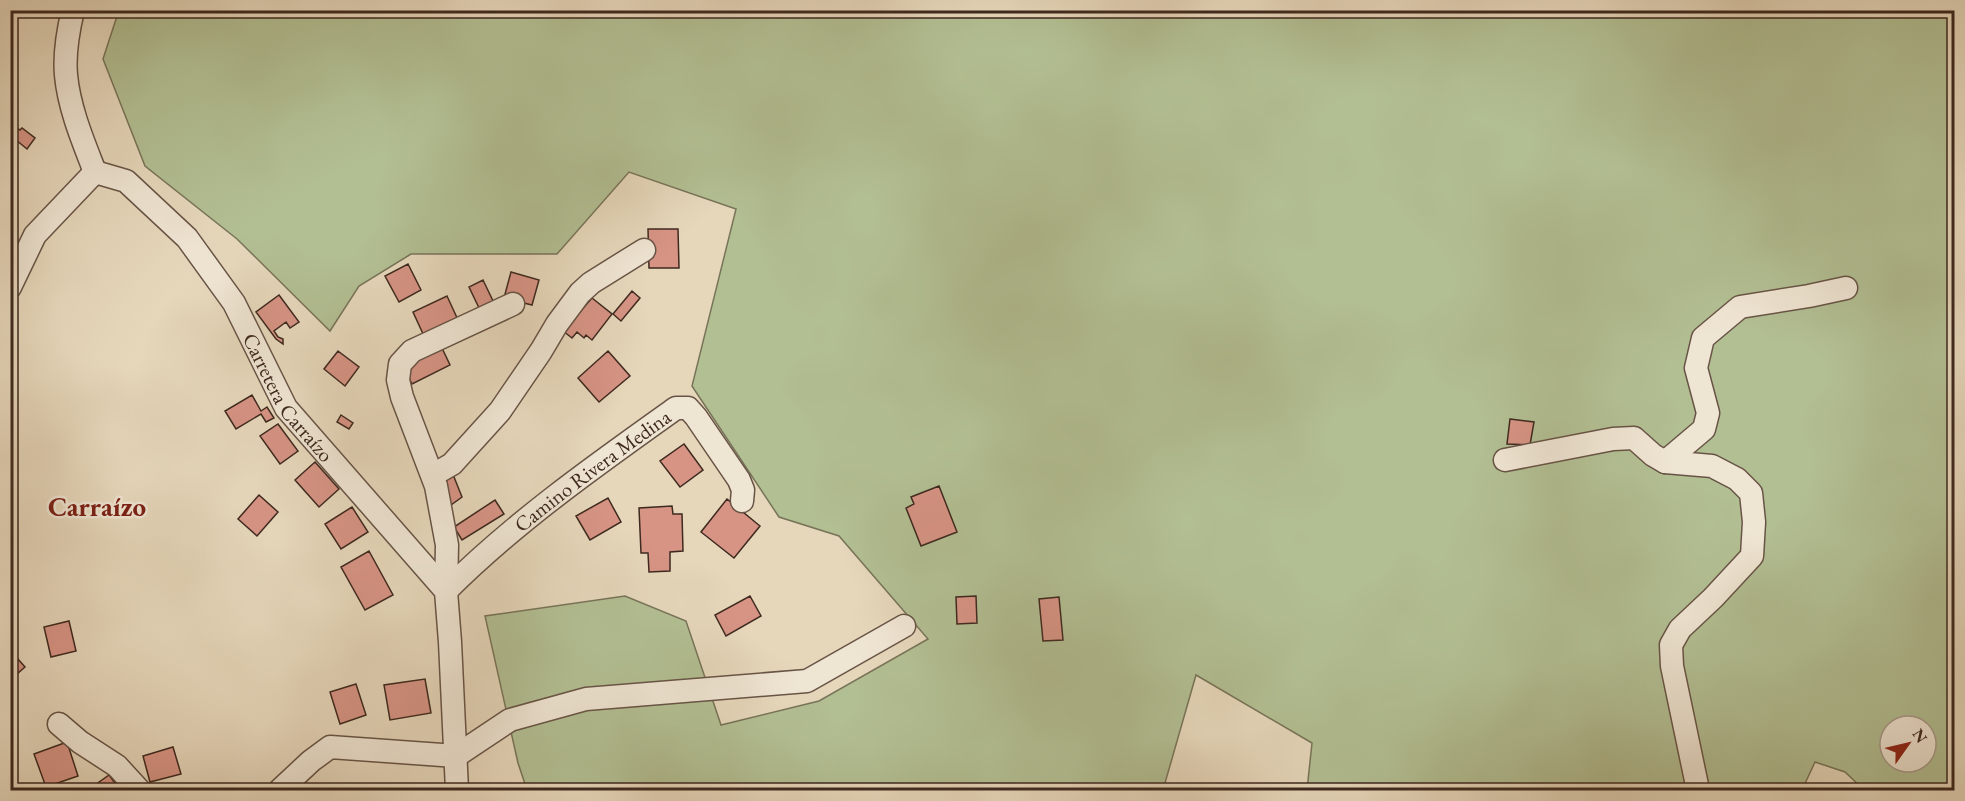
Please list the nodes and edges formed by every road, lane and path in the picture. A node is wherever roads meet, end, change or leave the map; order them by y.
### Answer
1 (73, 10) edge
2 (94, 172) junction
3 (644, 250) dead end
4 (10, 287) edge
5 (1846, 288) dead end
6 (513, 304) dead end
7 (1505, 460) dead end
8 (1665, 462) junction
9 (433, 475) junction
10 (742, 501) dead end
11 (446, 591) junction
12 (904, 626) dead end
13 (59, 724) dead end
14 (456, 756) junction
15 (139, 790) edge
16 (280, 790) edge
17 (457, 790) edge
18 (1698, 790) edge

1 - 2 street
2 - 4 street
2 - 11 street, Carretera Carraízo
3 - 9 street
5 - 8 street
6 - 9 street
7 - 8 street
8 - 18 street
9 - 11 street
10 - 11 street, Camino Rivera Medina
11 - 14 street
12 - 14 street
13 - 15 street
14 - 16 street
14 - 17 street

